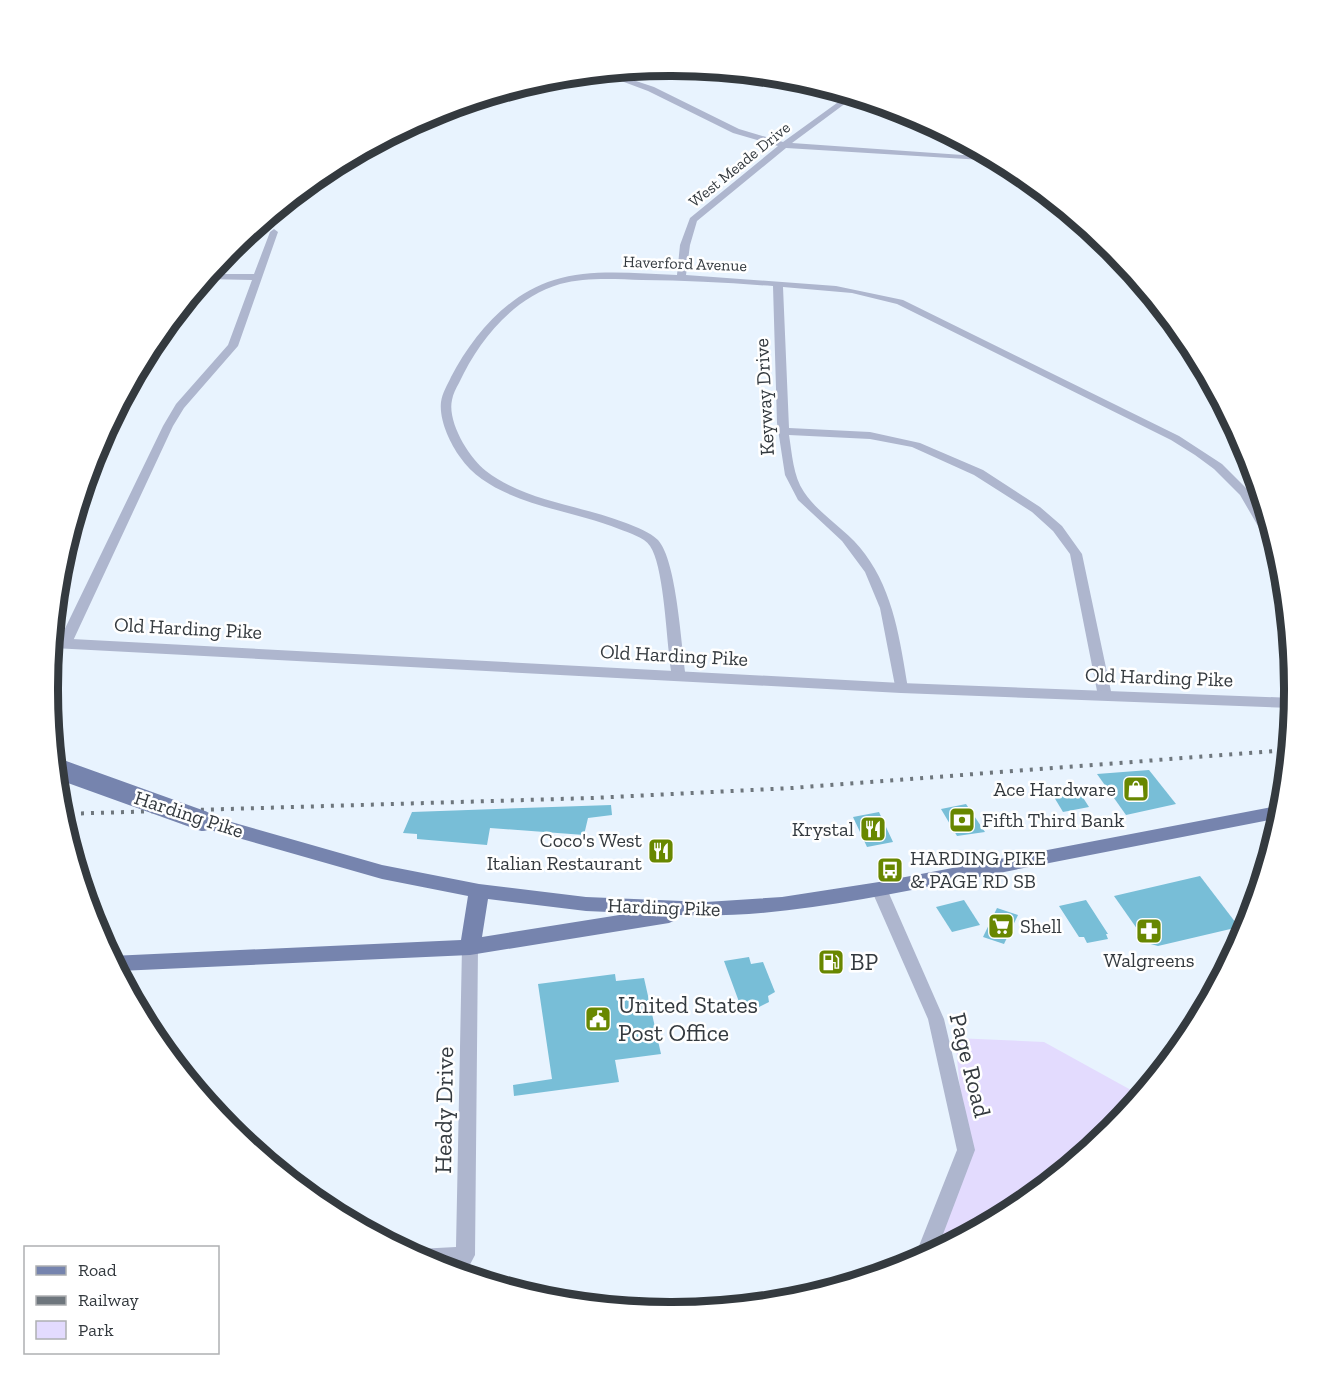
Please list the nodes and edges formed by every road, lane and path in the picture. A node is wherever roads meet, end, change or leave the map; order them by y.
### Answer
1 (621, 79) edge
2 (844, 101) edge
3 (784, 145) junction
4 (976, 159) edge
5 (274, 232) dead end
6 (218, 277) edge
7 (259, 277) junction
8 (681, 278) junction
9 (778, 284) junction
10 (784, 431) junction
11 (1256, 507) edge
12 (61, 639) edge
13 (61, 643) edge
14 (679, 677) junction
15 (901, 688) junction
16 (1105, 696) junction
17 (1283, 702) edge
18 (64, 771) edge
19 (1271, 813) edge
20 (879, 889) junction
21 (479, 891) junction
22 (706, 909) junction
23 (470, 947) junction
24 (123, 963) edge
25 (930, 1244) edge
26 (465, 1255) junction
27 (440, 1256) edge
28 (460, 1264) edge

1 - 3 street
2 - 3 street, West Meade Drive
3 - 4 street
3 - 8 street, West Meade Drive
5 - 7 street
6 - 7 street
7 - 12 street
8 - 9 street, Haverford Avenue
8 - 14 street, Haverford Avenue
9 - 10 street, Keyway Drive
9 - 11 street, Haverford Avenue
10 - 15 street, Keyway Drive
10 - 16 street
13 - 14 street, Old Harding Pike
14 - 15 street, Old Harding Pike
15 - 16 street, Old Harding Pike
16 - 17 street, Old Harding Pike
18 - 21 main road, Harding Pike, bridge
19 - 20 main road, Harding Pike
20 - 22 main road, Harding Pike
20 - 25 street, Page Road
21 - 22 main road, Harding Pike
21 - 23 main road
22 - 23 main road
23 - 24 main road
23 - 26 street, Heady Drive
26 - 27 street
26 - 28 street, Heady Drive

